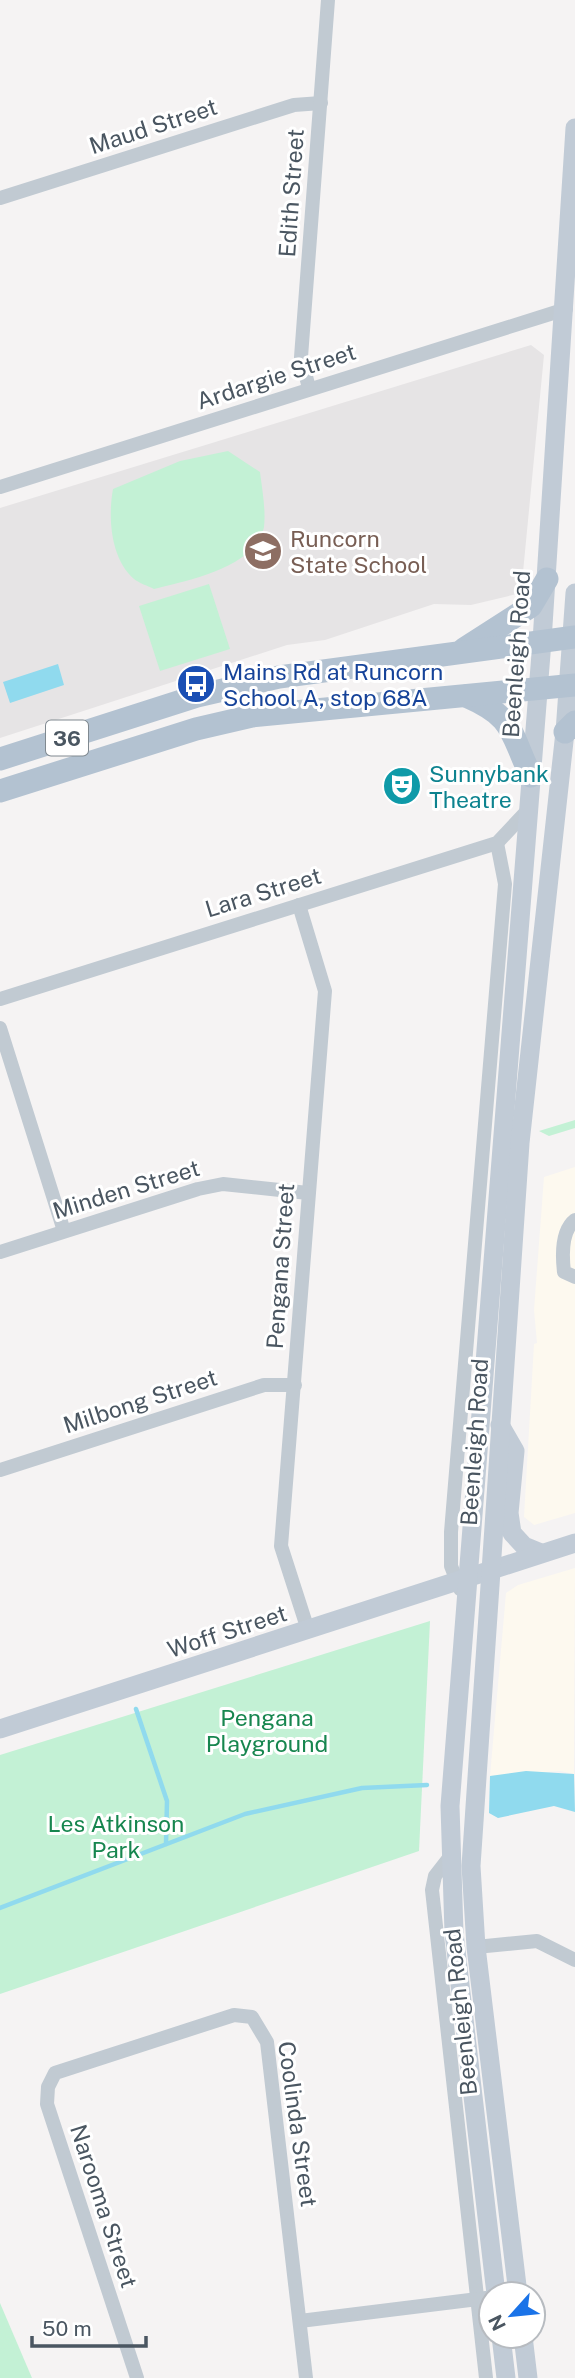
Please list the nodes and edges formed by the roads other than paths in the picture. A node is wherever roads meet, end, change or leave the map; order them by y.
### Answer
1 (328, 0) edge
2 (321, 103) junction
3 (575, 128) edge
4 (0, 198) edge
5 (566, 309) junction
6 (569, 350) edge
7 (309, 388) junction
8 (0, 488) edge
9 (547, 579) junction
10 (575, 593) edge
11 (574, 637) edge
12 (542, 641) junction
13 (455, 654) junction
14 (572, 685) edge
15 (538, 688) junction
16 (462, 694) junction
17 (570, 727) edge
18 (0, 759) edge
19 (531, 776) junction
20 (0, 791) edge
21 (527, 811) junction
22 (497, 843) junction
23 (299, 905) junction
24 (0, 999) edge
25 (0, 1028) edge
26 (308, 1193) junction
27 (575, 1220) edge
28 (64, 1231) junction
29 (0, 1252) edge
30 (575, 1276) edge
31 (295, 1385) junction
32 (500, 1424) junction
33 (0, 1470) edge
34 (575, 1543) edge
35 (541, 1553) junction
36 (490, 1569) junction
37 (462, 1578) junction
38 (308, 1630) junction
39 (0, 1730) edge
40 (477, 1947) junction
41 (575, 1961) edge
42 (48, 2087) joint
43 (486, 2280) edge
44 (515, 2280) edge
45 (477, 2298) edge
46 (300, 2321) junction
47 (487, 2350) edge
48 (503, 2350) edge
49 (525, 2350) edge
50 (137, 2378) edge
51 (306, 2378) edge
52 (486, 2378) edge
53 (506, 2378) edge
54 (528, 2378) edge

1 - 2 street, Edith Street
2 - 4 street, Maud Street
2 - 7 street, Edith Street
3 - 5 main road, Beenleigh Road
5 - 6 main road, Beenleigh Road
5 - 7 street, Ardargie Street
6 - 9 main road, Beenleigh Road
7 - 8 street, Ardargie Street
9 - 12 main road, Beenleigh Road
9 - 13 main road
10 - 11 main road, Beenleigh Road
11 - 12 main road, 36
11 - 14 main road, Beenleigh Road
12 - 13 main road, 36
12 - 15 main road, Beenleigh Road
13 - 18 main road, 36
14 - 15 main road, 36
14 - 17 main road, Beenleigh Road
15 - 16 main road, 36
15 - 19 main road, Beenleigh Road
16 - 19 main road
16 - 20 main road, 36
17 - 32 main road, Beenleigh Road
19 - 21 main road, Beenleigh Road
21 - 22 street, Lara Street
21 - 37 main road, Beenleigh Road
22 - 23 street, Lara Street
22 - 37 street, Beenleigh Road
23 - 24 street, Lara Street
23 - 26 street, Pengana Street
25 - 28 street
26 - 28 street, Minden Street
26 - 31 street, Pengana Street
27 - 30 street
28 - 29 street, Minden Street
31 - 33 street, Milbong Street
31 - 38 street, Pengana Street
32 - 35 main road
32 - 36 main road, Beenleigh Road
34 - 35 main road, Woff Street
35 - 36 main road, Woff Street
36 - 37 main road, Woff Street
36 - 40 main road, Beenleigh Road
37 - 38 main road, Woff Street
37 - 43 main road, Beenleigh Road
38 - 39 main road, Woff Street
40 - 41 street
40 - 44 main road, Beenleigh Road
42 - 46 street, Coolinda Street
42 - 50 street, Narooma Street
45 - 46 street
46 - 51 street, Coolinda Street
47 - 52 street, Beenleigh Road
48 - 53 main road
49 - 54 main road

